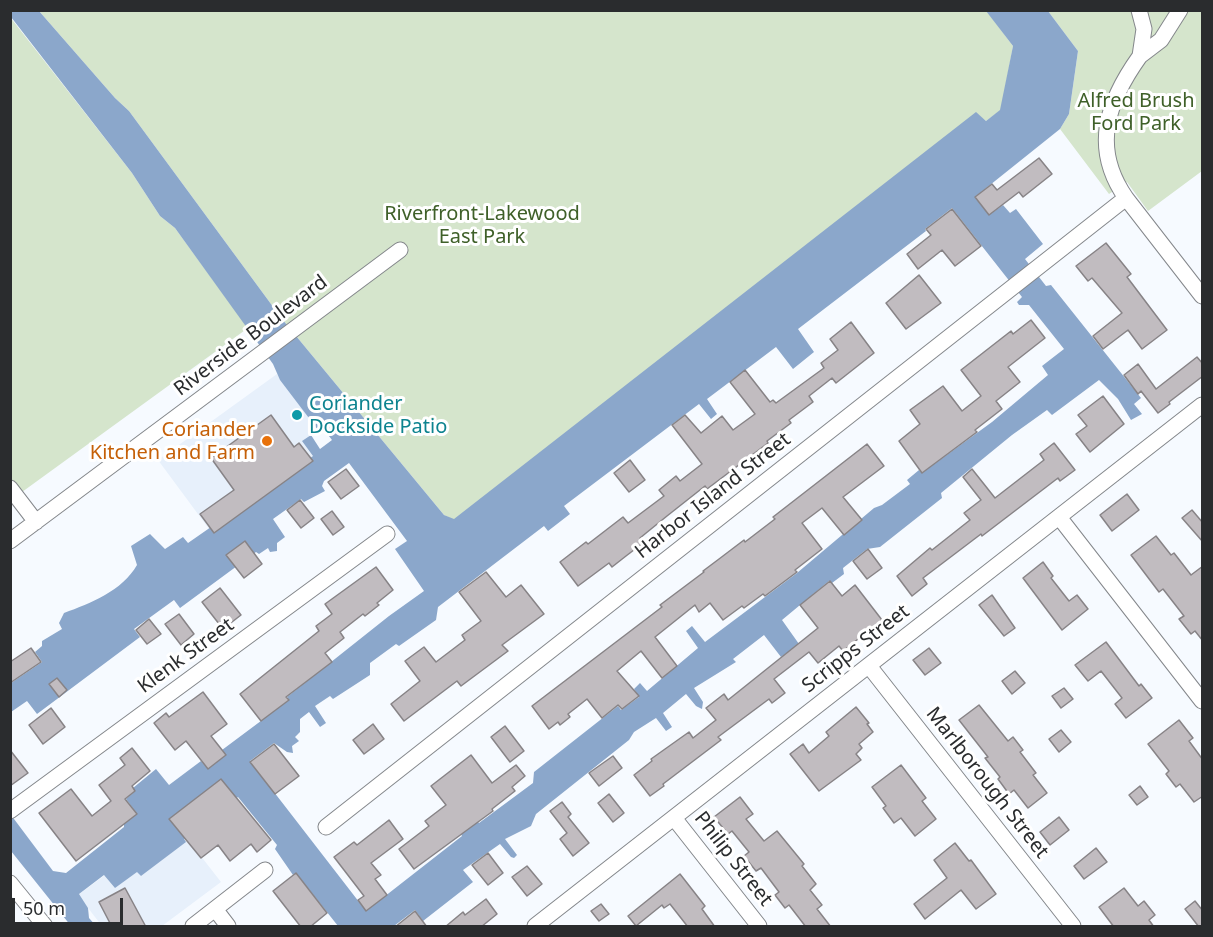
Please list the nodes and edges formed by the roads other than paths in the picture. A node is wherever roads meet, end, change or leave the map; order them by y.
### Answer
1 (1139, 10) edge
2 (1180, 10) edge
3 (1140, 57) junction
4 (1126, 198) junction
5 (400, 250) dead end
6 (1203, 296) edge
7 (1203, 405) edge
8 (10, 488) edge
9 (1059, 517) junction
10 (36, 522) junction
11 (387, 534) dead end
12 (10, 542) edge
13 (869, 666) junction
14 (1203, 700) edge
15 (16, 806) edge
16 (674, 818) junction
17 (326, 827) dead end
18 (265, 870) dead end
19 (10, 883) edge
20 (215, 909) junction
21 (45, 927) edge
22 (193, 927) edge
23 (228, 927) edge
24 (535, 927) edge
25 (759, 927) edge
26 (1072, 927) edge

1 - 3 street
2 - 3 street
3 - 4 street
4 - 6 street
4 - 17 street, Harbor Island Street
5 - 10 street, Riverside Boulevard
7 - 9 street, Scripps Street
8 - 10 street
9 - 13 street, Scripps Street
9 - 14 street
10 - 12 street, Riverside Boulevard
11 - 15 street, Klenk Street
13 - 16 street, Scripps Street
13 - 26 street, Marlborough Street
16 - 24 street, Scripps Street
16 - 25 street, Philip Street
18 - 20 street
19 - 21 street
20 - 22 street
20 - 23 street

